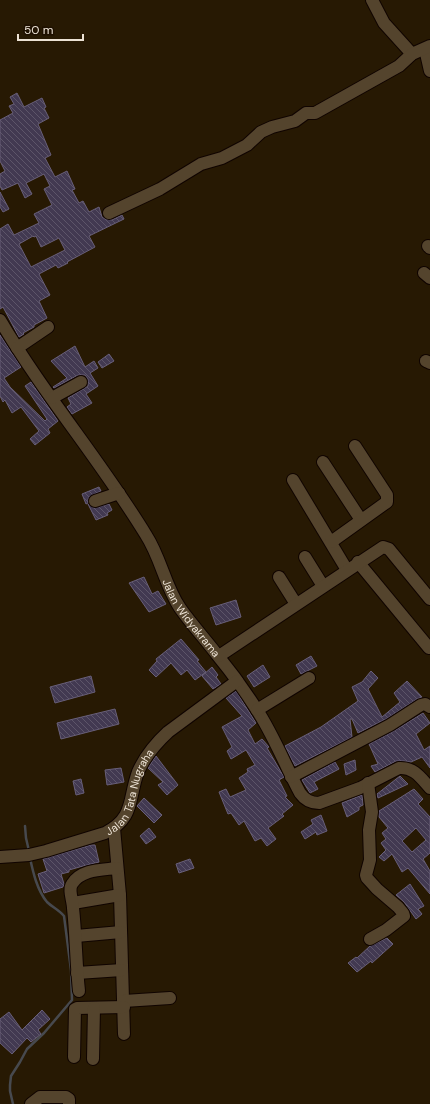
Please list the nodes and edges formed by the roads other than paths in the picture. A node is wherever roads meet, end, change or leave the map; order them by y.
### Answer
1 (372, 0) edge
2 (428, 47) edge
3 (412, 54) junction
4 (430, 71) edge
5 (109, 213) dead end
6 (0, 320) edge
7 (48, 327) dead end
8 (17, 348) junction
9 (81, 382) dead end
10 (52, 398) junction
11 (355, 446) dead end
12 (323, 462) dead end
13 (293, 480) dead end
14 (119, 493) junction
15 (96, 501) dead end
16 (361, 520) junction
17 (331, 542) junction
18 (305, 557) dead end
19 (358, 562) junction
20 (347, 570) junction
21 (279, 577) dead end
22 (323, 586) junction
23 (430, 599) edge
24 (296, 604) junction
25 (429, 648) dead end
26 (219, 656) junction
27 (309, 678) dead end
28 (238, 681) junction
29 (430, 707) edge
30 (257, 710) junction
31 (291, 776) junction
32 (368, 783) junction
33 (430, 788) edge
34 (114, 828) junction
35 (0, 858) edge
36 (117, 868) junction
37 (120, 895) junction
38 (73, 904) junction
39 (121, 932) junction
40 (76, 936) junction
41 (370, 939) dead end
42 (122, 970) junction
43 (77, 973) junction
44 (79, 991) dead end
45 (170, 998) dead end
46 (124, 1004) junction
47 (94, 1008) junction
48 (124, 1034) dead end
49 (74, 1056) dead end
50 (93, 1059) dead end
51 (31, 1104) edge
52 (69, 1104) edge

1 - 3 street
2 - 3 street
2 - 4 street
3 - 5 street
6 - 8 street, Jalan Widyakrama
7 - 8 street
8 - 10 street, Jalan Widyakrama
9 - 10 street
10 - 14 street, Jalan Widyakrama
11 - 16 street
12 - 16 street
13 - 17 street
14 - 15 street
14 - 26 street, Jalan Widyakrama
16 - 17 street
17 - 20 street
18 - 22 street
19 - 20 street
19 - 23 street
19 - 25 street
20 - 22 street
21 - 24 street
22 - 24 street
24 - 26 street
26 - 28 street, Jalan Widyakrama
27 - 30 street
28 - 30 street, Jalan Widyakrama
28 - 34 street, Jalan Tata Nugraha
29 - 31 street
30 - 31 street, Jalan Widyakrama
31 - 32 street, Jalan Widyakrama
32 - 33 street, Jalan Widyakrama
32 - 41 street
34 - 35 street, Jalan Tata Nugraha
34 - 36 street
36 - 37 street
36 - 38 street
37 - 38 street
37 - 39 street
38 - 40 street
39 - 40 street
39 - 42 street
40 - 43 street
42 - 43 street
42 - 46 street
43 - 44 street
45 - 46 street
46 - 47 street
46 - 48 street
47 - 49 street
47 - 50 street
51 - 52 street

